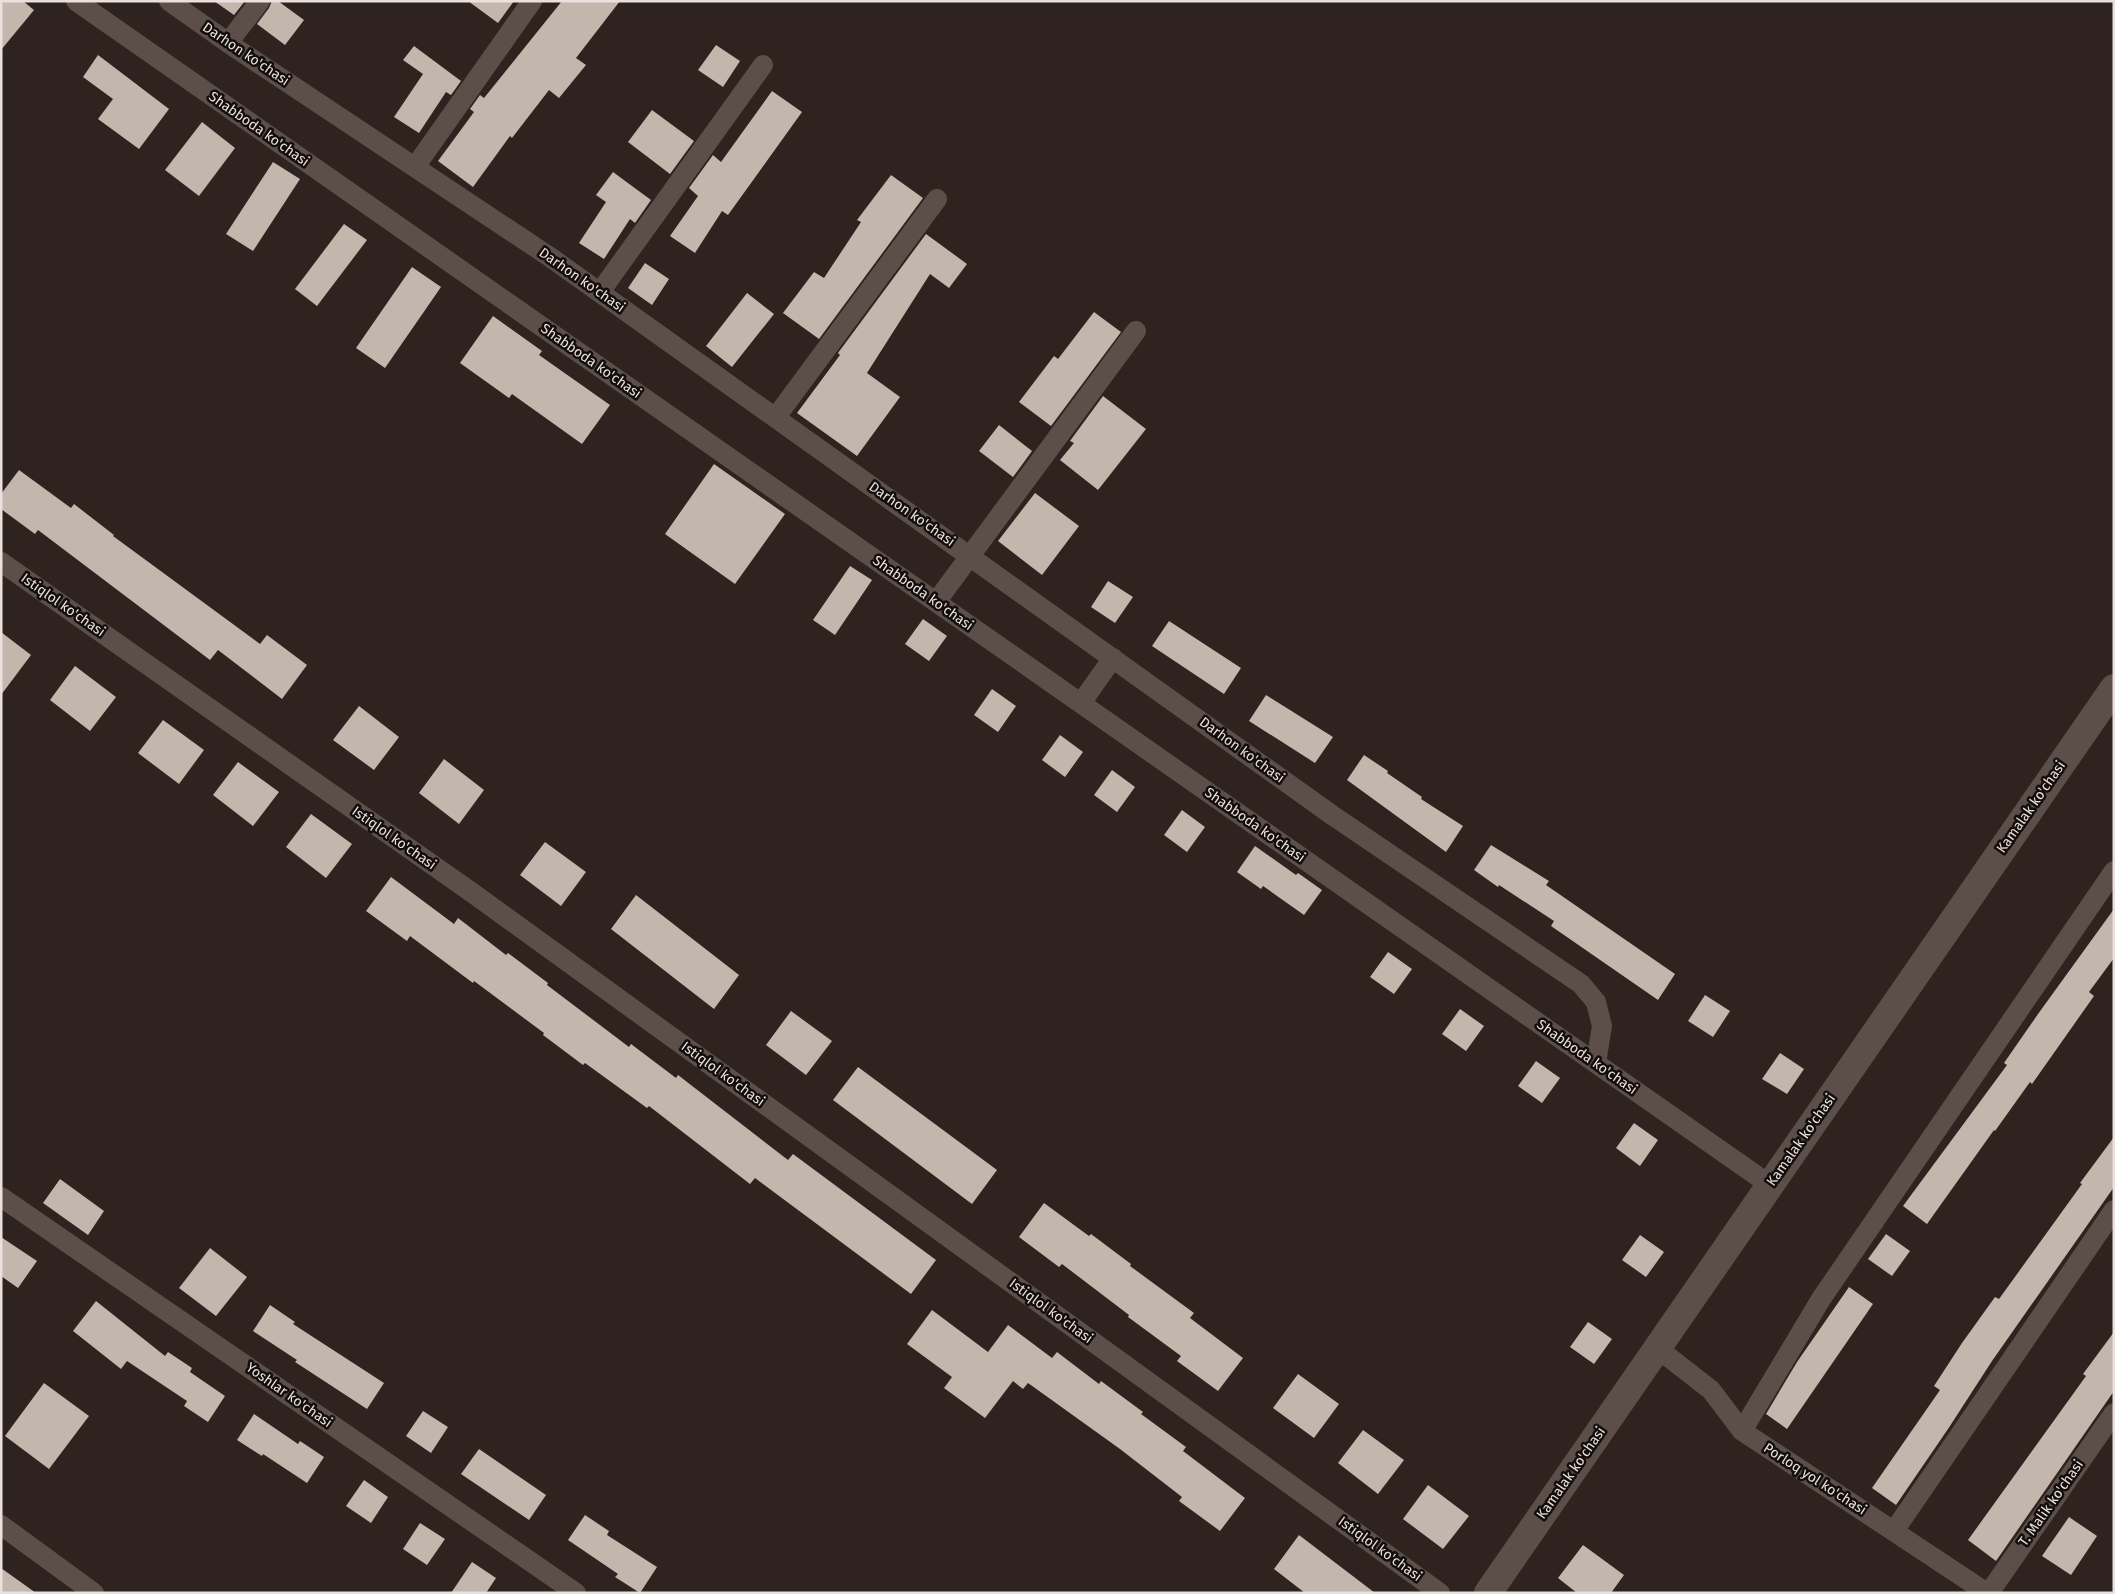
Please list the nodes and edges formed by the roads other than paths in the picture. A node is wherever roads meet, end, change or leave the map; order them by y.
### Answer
1 (76, 1) edge
2 (169, 1) edge
3 (260, 1) edge
4 (532, 1) edge
5 (228, 43) junction
6 (763, 65) dead end
7 (415, 167) junction
8 (937, 199) dead end
9 (600, 292) junction
10 (1136, 331) dead end
11 (776, 418) junction
12 (970, 555) junction
13 (1, 562) edge
14 (936, 602) junction
15 (1113, 658) junction
16 (2114, 688) edge
17 (1081, 703) junction
18 (2114, 870) edge
19 (1596, 1063) junction
20 (1770, 1185) junction
21 (1, 1197) edge
22 (2114, 1210) edge
23 (1658, 1348) junction
24 (2114, 1413) edge
25 (1742, 1431) junction
26 (1, 1526) edge
27 (1894, 1531) junction
28 (94, 1593) edge
29 (576, 1593) edge
30 (1440, 1593) edge
31 (1488, 1593) edge
32 (1988, 1593) edge

1 - 14 street, Shabboda ko'chasi
2 - 5 street, Darhon ko'chasi
3 - 5 street
4 - 7 street
5 - 7 street, Darhon ko'chasi
6 - 9 street
7 - 9 street, Darhon ko'chasi
8 - 11 street
9 - 11 street, Darhon ko'chasi
10 - 12 street
11 - 12 street, Darhon ko'chasi
12 - 14 street
12 - 15 street, Darhon ko'chasi
13 - 30 street, Istiqlol ko'chasi
14 - 17 street, Shabboda ko'chasi
15 - 17 street
15 - 19 street, Darhon ko'chasi
16 - 20 main road, Kamalak ko'chasi
17 - 19 street, Shabboda ko'chasi
18 - 25 street
19 - 20 street, Shabboda ko'chasi
20 - 23 main road, Kamalak ko'chasi
21 - 29 street, Yoshlar ko'chasi
22 - 27 street
23 - 25 street, Porloq yol ko'chasi
23 - 31 main road, Kamalak ko'chasi
24 - 32 street, T. Malik ko'chasi
25 - 27 street, Porloq yol ko'chasi
26 - 28 street
27 - 32 street, Porloq yol ko'chasi

